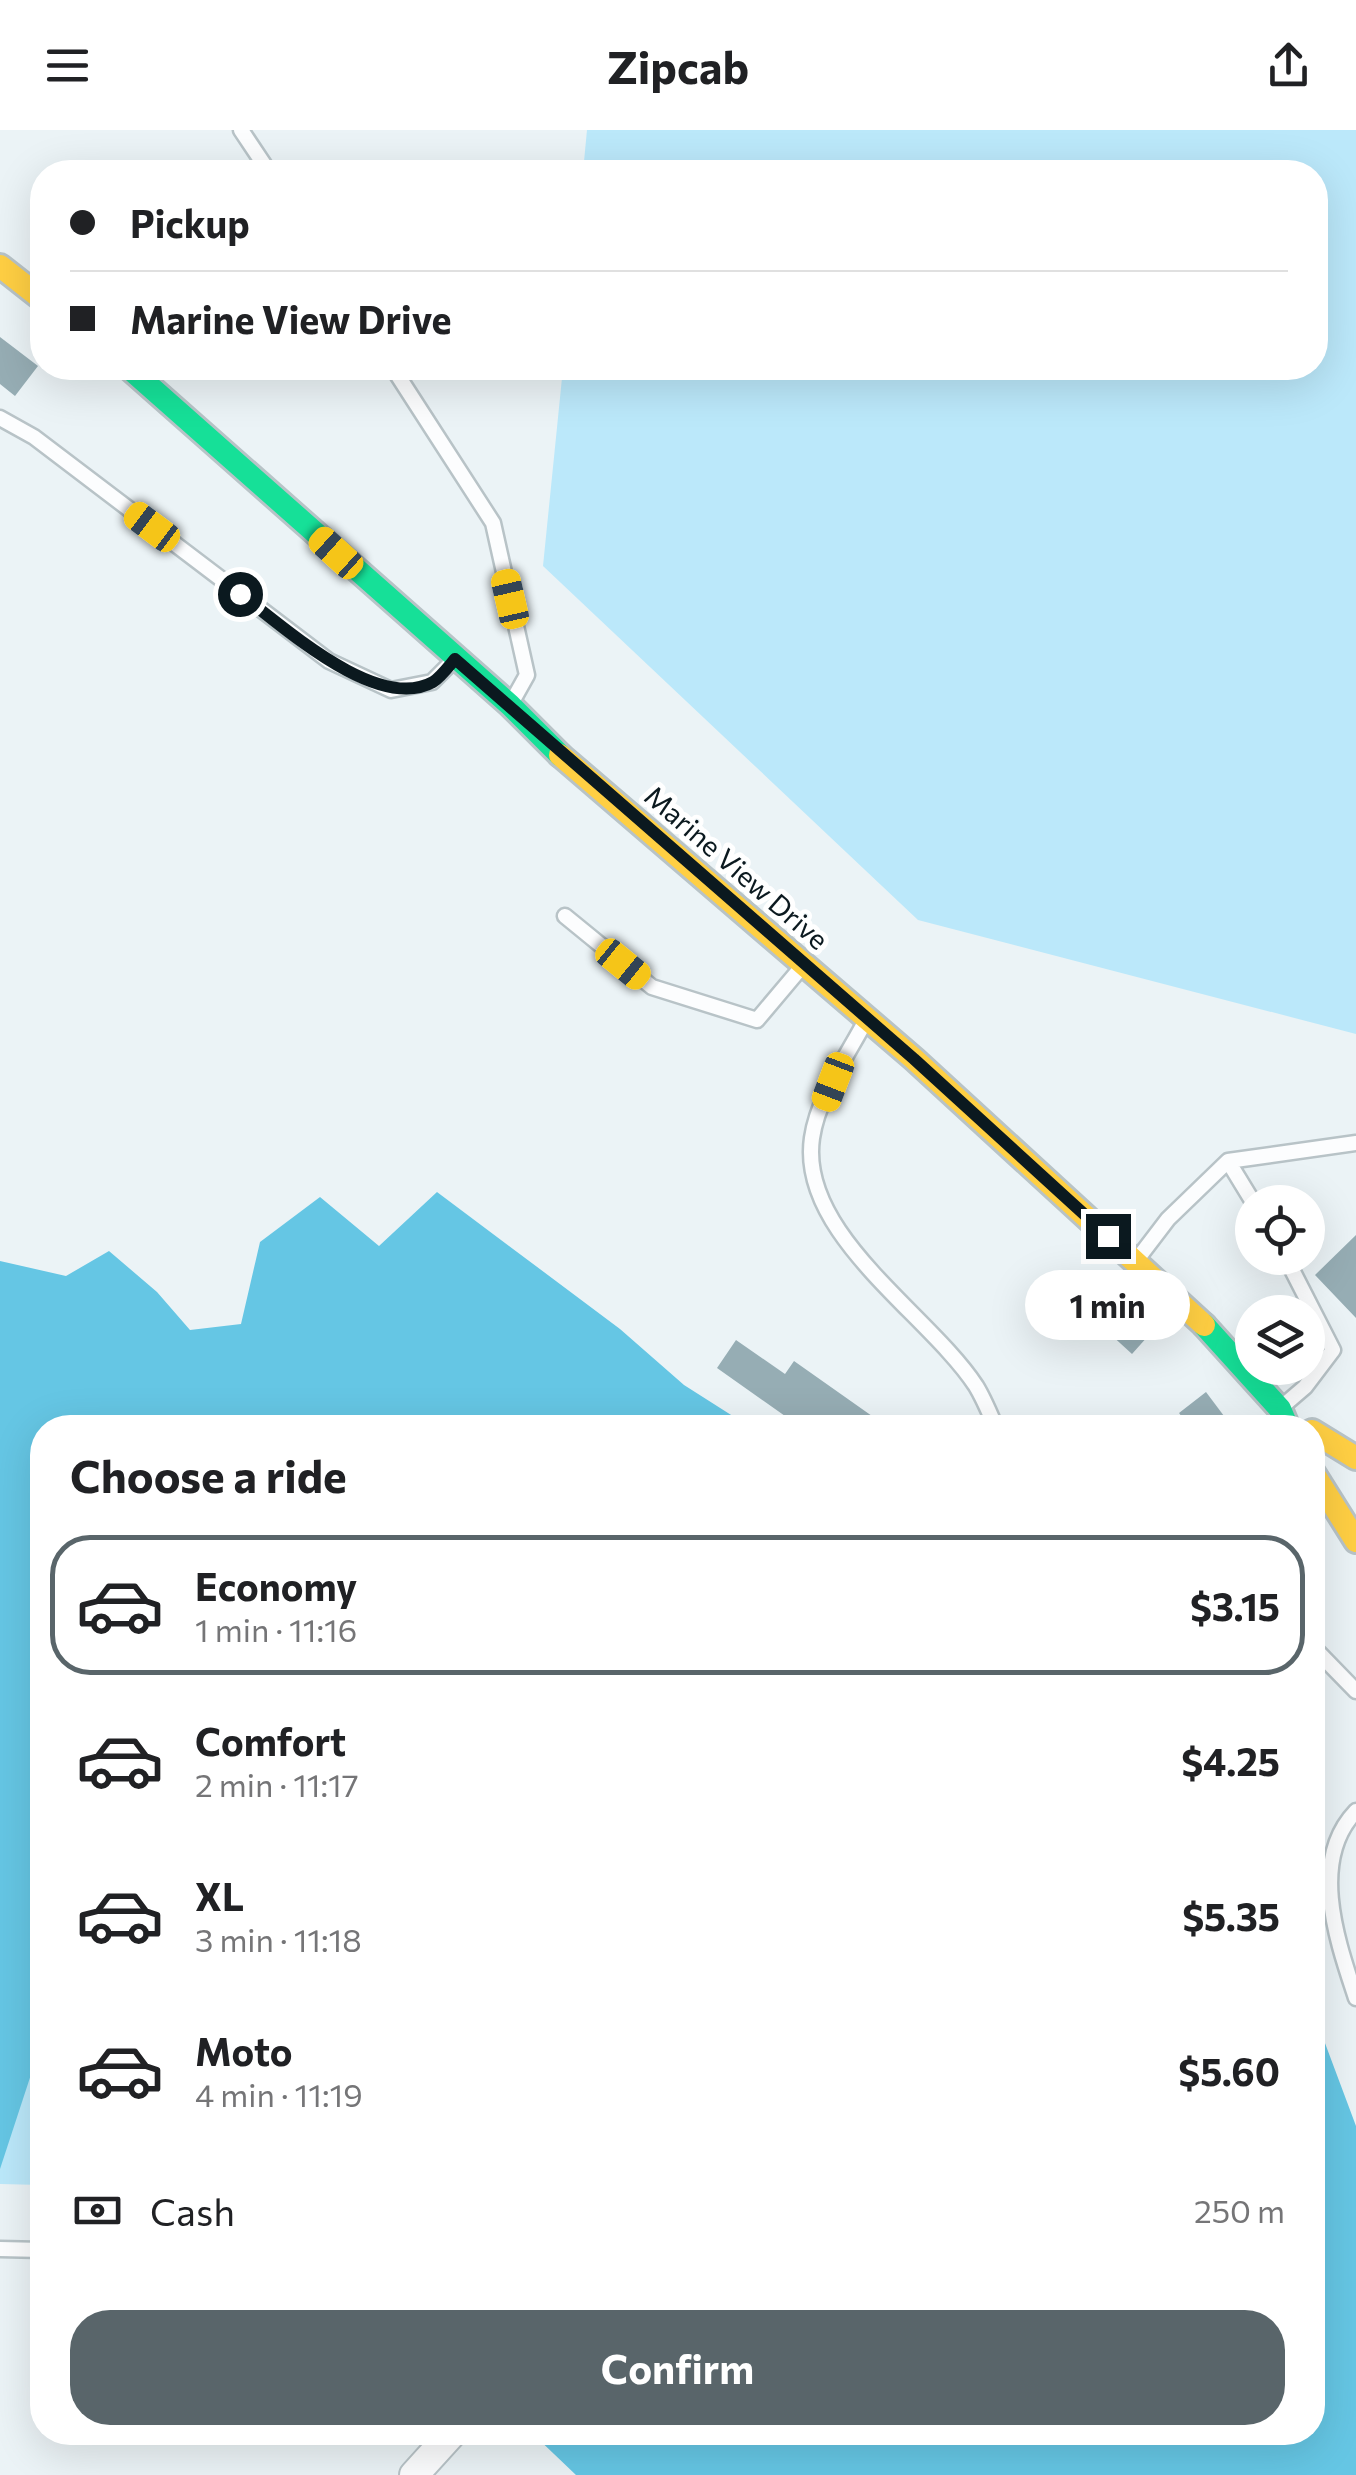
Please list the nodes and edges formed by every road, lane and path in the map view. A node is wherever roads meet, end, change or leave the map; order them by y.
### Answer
1 (242, 130) edge
2 (261, 160) edge
3 (0, 266) edge
4 (30, 290) edge
5 (142, 380) edge
6 (402, 380) edge
7 (0, 418) edge
8 (455, 659) junction
9 (510, 705) junction
10 (565, 916) dead end
11 (804, 964) junction
12 (867, 1020) junction
13 (1356, 1143) edge
14 (1228, 1161) junction
15 (1243, 1185) edge
16 (1135, 1262) junction
17 (1295, 1275) edge
18 (990, 1415) edge
19 (1281, 1415) edge
20 (1286, 1415) edge
21 (1325, 1438) edge
22 (1356, 1458) edge
23 (1325, 1468) edge
24 (1356, 1495) edge
25 (1325, 1504) edge
26 (1356, 1541) edge
27 (1325, 1660) edge
28 (1356, 1692) edge
29 (1356, 1811) edge
30 (1356, 1998) edge
31 (0, 2250) edge
32 (30, 2250) edge
33 (443, 2445) edge
34 (421, 2473) edge

1 - 2 lane
3 - 4 main road
5 - 8 main road, Marine View Drive
6 - 9 lane
7 - 8 lane
8 - 9 main road, Marine View Drive
9 - 11 main road, Marine View Drive
10 - 11 lane
11 - 12 main road, Marine View Drive
12 - 16 main road, Marine View Drive
12 - 18 lane
13 - 14 lane
14 - 15 lane
14 - 16 lane
16 - 19 main road, Marine View Drive
17 - 20 lane
21 - 22 main road, Marine View Drive
23 - 24 main road
25 - 26 main road
27 - 28 lane
29 - 30 lane
31 - 32 lane
33 - 34 street

